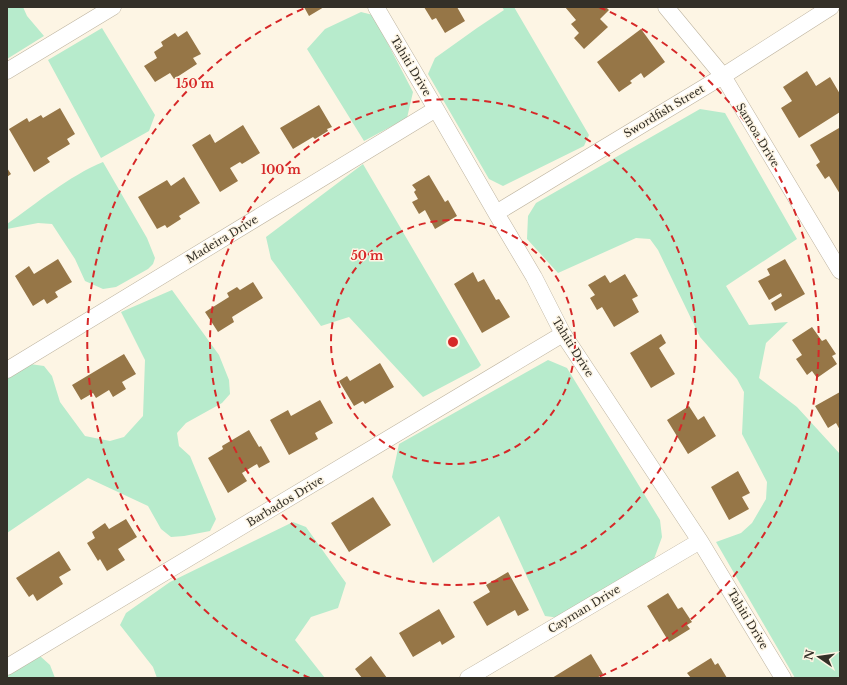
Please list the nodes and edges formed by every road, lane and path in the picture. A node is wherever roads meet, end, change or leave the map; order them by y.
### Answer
1 (113, 7) edge
2 (376, 7) edge
3 (666, 7) edge
4 (832, 7) edge
5 (7, 71) edge
6 (723, 76) junction
7 (436, 109) junction
8 (496, 213) junction
9 (840, 271) edge
10 (563, 334) junction
11 (7, 370) edge
12 (700, 541) junction
13 (7, 667) edge
14 (491, 672) edge
15 (468, 678) edge
16 (783, 678) edge

1 - 5 street
2 - 7 street, Tahiti Drive
3 - 6 street, Samoa Drive
4 - 6 street, Swordfish Street
6 - 8 street, Swordfish Street
6 - 9 street, Samoa Drive
7 - 8 street, Tahiti Drive
7 - 11 street, Madeira Drive
8 - 10 street, Tahiti Drive
10 - 12 street, Tahiti Drive
10 - 13 street, Barbados Drive
12 - 14 street, Cayman Drive
12 - 16 street, Tahiti Drive
14 - 15 street, Cayman Drive

